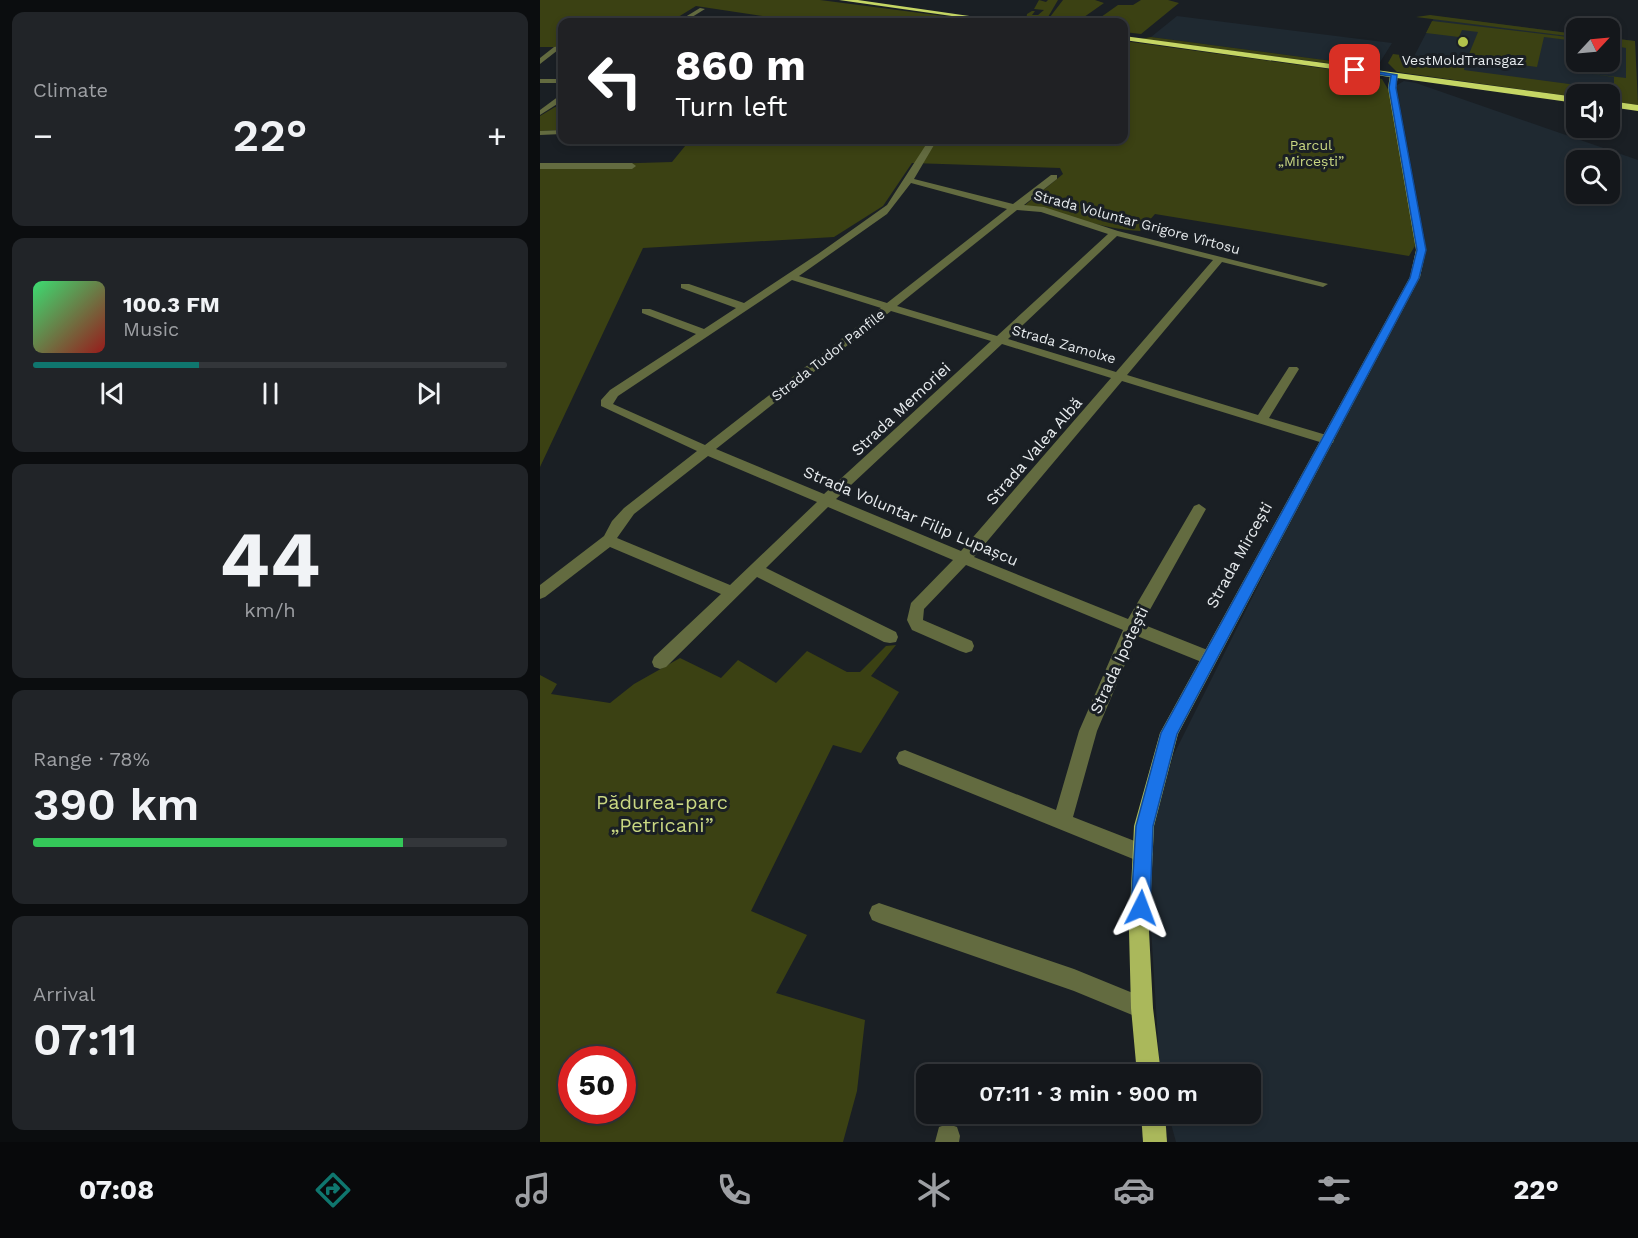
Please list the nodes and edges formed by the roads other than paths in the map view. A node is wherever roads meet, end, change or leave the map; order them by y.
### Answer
1 (842, 0) edge
2 (702, 9) dead end
3 (687, 18) edge
4 (977, 18) edge
5 (1128, 39) edge
6 (558, 49) edge
7 (540, 62) edge
8 (1393, 80) junction
9 (540, 81) edge
10 (558, 81) edge
11 (1566, 99) edge
12 (558, 101) edge
13 (540, 104) edge
14 (1620, 105) edge
15 (551, 106) junction
16 (558, 106) edge
17 (1638, 108) edge
18 (540, 113) edge
19 (558, 132) edge
20 (540, 133) edge
21 (931, 144) edge
22 (540, 166) edge
23 (632, 166) dead end
24 (1054, 177) dead end
25 (909, 180) junction
26 (1017, 207) junction
27 (1115, 233) junction
28 (1220, 258) junction
29 (792, 277) junction
30 (1323, 284) dead end
31 (685, 286) dead end
32 (745, 307) junction
33 (890, 307) junction
34 (646, 311) dead end
35 (704, 333) junction
36 (999, 340) junction
37 (1293, 369) dead end
38 (1120, 376) junction
39 (1261, 420) junction
40 (1328, 440) junction
41 (706, 450) junction
42 (827, 500) junction
43 (1199, 509) dead end
44 (609, 540) junction
45 (964, 558) junction
46 (756, 570) junction
47 (732, 592) junction
48 (540, 593) edge
49 (1133, 625) junction
50 (890, 637) dead end
51 (966, 646) dead end
52 (1209, 658) junction
53 (660, 662) dead end
54 (905, 758) dead end
55 (1062, 821) junction
56 (1143, 854) junction
57 (879, 913) dead end
58 (1142, 1008) junction
59 (1148, 1064) edge
60 (1154, 1124) edge
61 (1155, 1142) edge

1 - 4 highway
2 - 3 street
5 - 8 highway
6 - 7 street
8 - 11 highway
8 - 40 main road, Strada Mircești
9 - 10 street
12 - 15 street
13 - 15 street
14 - 17 highway
15 - 16 street
15 - 18 street
19 - 20 street
21 - 25 street
22 - 23 street
24 - 26 street, Strada Tudor Panfile
25 - 26 street, Strada Voluntar Grigore Vîrtosu
25 - 29 street
26 - 27 street, Strada Voluntar Grigore Vîrtosu
26 - 33 street, Strada Tudor Panfile
27 - 28 street, Strada Voluntar Grigore Vîrtosu
27 - 36 street, Strada Memoriei
28 - 30 street, Strada Voluntar Grigore Vîrtosu
28 - 38 street, Strada Valea Albă
29 - 32 street
29 - 33 street, Strada Zamolxe
31 - 32 street
32 - 35 street
33 - 36 street, Strada Zamolxe
33 - 41 street, Strada Tudor Panfile
34 - 35 street
35 - 41 street, Strada Voluntar Filip Lupașcu
36 - 38 street, Strada Zamolxe
36 - 42 street, Strada Memoriei
37 - 39 street
38 - 39 street, Strada Zamolxe
38 - 45 street, Strada Valea Albă
39 - 40 street, Strada Zamolxe
40 - 52 main road, Strada Mircești
41 - 42 street, Strada Voluntar Filip Lupașcu
41 - 44 street, Strada Tudor Panfile
42 - 45 street, Strada Voluntar Filip Lupașcu
42 - 46 street, Strada Memoriei
43 - 49 street, Strada Ipotești
44 - 47 street
44 - 48 street, Strada Tudor Panfile
45 - 49 street, Strada Voluntar Filip Lupașcu
45 - 51 street, Strada Valea Albă
46 - 47 street, Strada Memoriei
46 - 50 street
47 - 53 street, Strada Memoriei
49 - 52 street, Strada Voluntar Filip Lupașcu
49 - 55 street, Strada Ipotești
52 - 56 main road, Strada Mircești
54 - 55 street
55 - 56 street
56 - 58 main road, Strada Mircești
57 - 58 street
58 - 59 main road, Strada Mircești
60 - 61 main road

